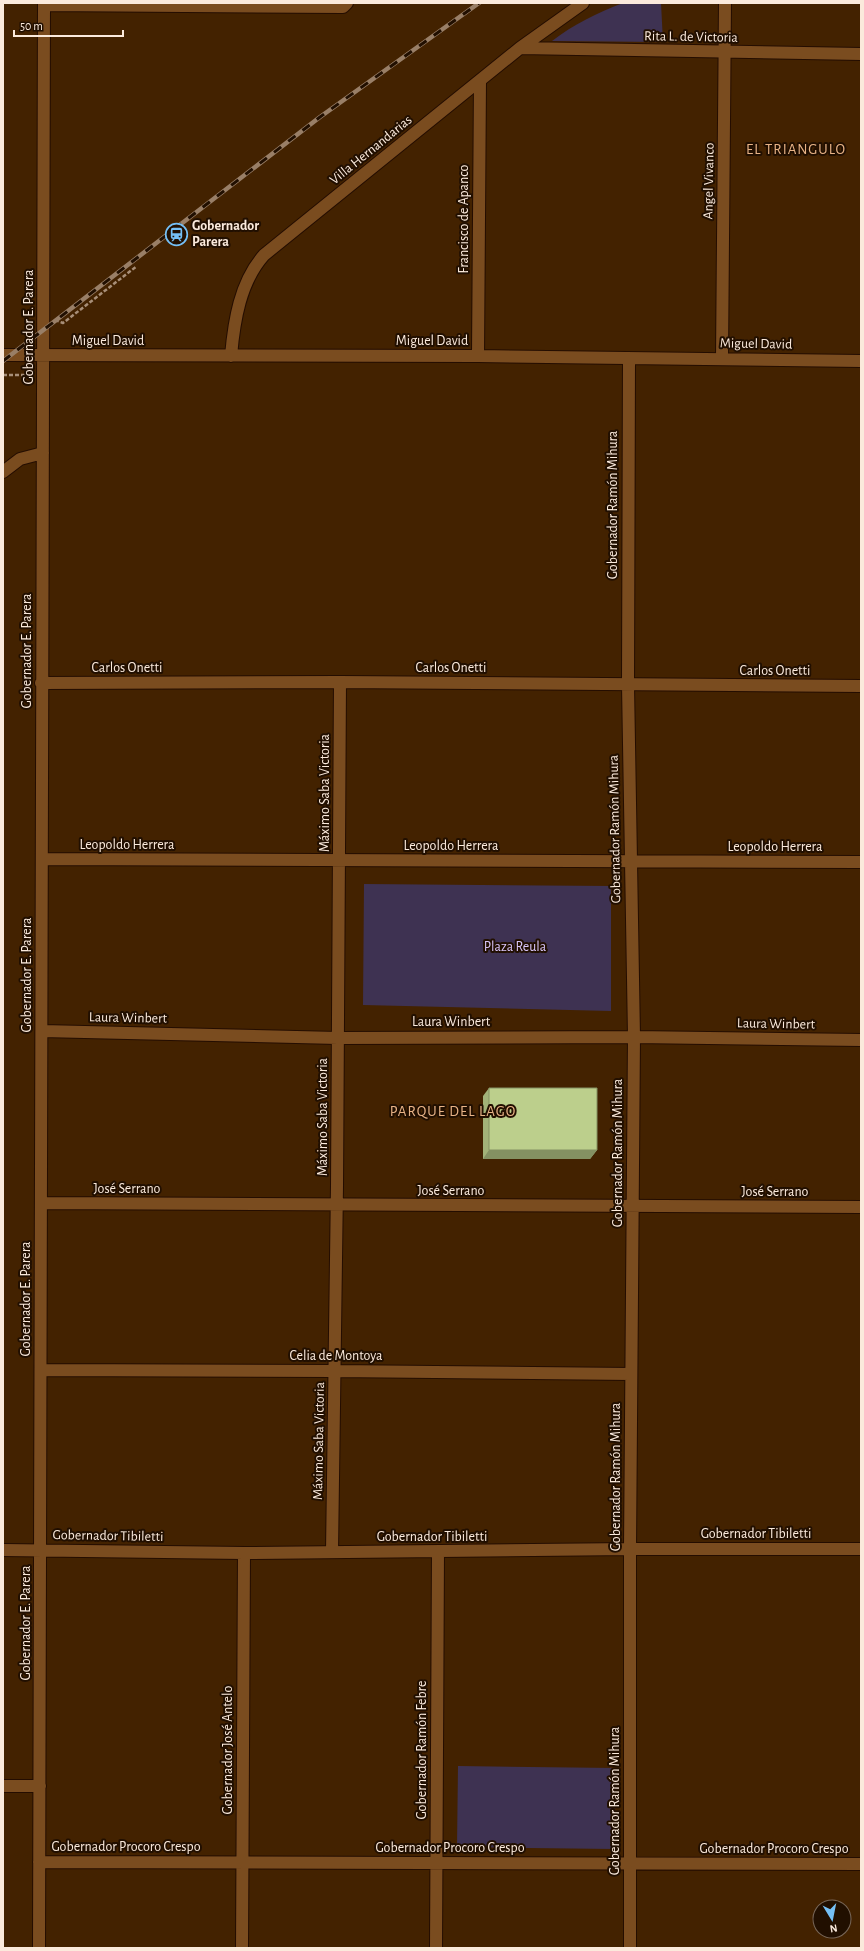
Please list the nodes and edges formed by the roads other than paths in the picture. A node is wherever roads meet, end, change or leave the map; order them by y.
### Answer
1 (348, 3) edge
2 (582, 3) edge
3 (725, 3) edge
4 (44, 4) edge
5 (520, 48) junction
6 (726, 52) junction
7 (861, 54) edge
8 (480, 81) junction
9 (3, 355) edge
10 (44, 356) junction
11 (230, 356) junction
12 (478, 356) junction
13 (629, 358) junction
14 (722, 358) junction
15 (861, 361) edge
16 (43, 453) junction
17 (3, 472) edge
18 (340, 682) junction
19 (42, 683) junction
20 (628, 685) junction
21 (861, 686) edge
22 (42, 859) junction
23 (340, 861) junction
24 (631, 862) junction
25 (861, 862) edge
26 (42, 1031) junction
27 (634, 1037) junction
28 (338, 1038) junction
29 (861, 1040) edge
30 (41, 1203) junction
31 (337, 1206) junction
32 (633, 1206) junction
33 (861, 1207) edge
34 (41, 1370) junction
35 (335, 1371) junction
36 (631, 1374) junction
37 (630, 1549) junction
38 (861, 1549) edge
39 (3, 1550) edge
40 (41, 1550) junction
41 (332, 1552) junction
42 (438, 1552) junction
43 (244, 1553) junction
44 (3, 1786) edge
45 (40, 1786) junction
46 (39, 1862) junction
47 (242, 1862) junction
48 (437, 1862) junction
49 (630, 1863) junction
50 (861, 1864) edge
51 (39, 1948) edge
52 (242, 1948) edge
53 (436, 1948) edge
54 (630, 1948) edge

1 - 4 street
2 - 5 street, Villa Hernandarias
3 - 6 street, Angel Vivanco
4 - 10 street, Gobernador E. Parera
5 - 6 street, Rita L. de Victoria
5 - 8 street, Villa Hernandarias
6 - 7 street, Rita L. de Victoria
6 - 14 street, Angel Vivanco
8 - 11 street, Villa Hernandarias
8 - 12 street, Francisco de Apanco
9 - 10 street, Miguel David
10 - 11 street, Miguel David
10 - 16 street, Gobernador E. Parera
11 - 12 street, Miguel David
12 - 13 street, Miguel David
13 - 14 street, Miguel David
13 - 20 street, Gobernador Ramón Mihura
14 - 15 street, Miguel David
16 - 17 street
16 - 19 street, Gobernador E. Parera
18 - 19 street, Carlos Onetti
18 - 20 street, Carlos Onetti
18 - 23 street, Máximo Saba Victoria
19 - 22 street, Gobernador E. Parera
20 - 21 street, Carlos Onetti
20 - 24 street, Gobernador Ramón Mihura
22 - 23 street, Leopoldo Herrera
22 - 26 street, Gobernador E. Parera
23 - 24 street, Leopoldo Herrera
23 - 28 street, Máximo Saba Victoria
24 - 25 street, Leopoldo Herrera
24 - 27 street, Gobernador Ramón Mihura
26 - 28 street, Laura Winbert
26 - 30 street, Gobernador E. Parera
27 - 28 street, Laura Winbert
27 - 29 street, Laura Winbert
27 - 32 street, Gobernador Ramón Mihura
28 - 31 street, Máximo Saba Victoria
30 - 31 street, José Serrano
30 - 34 street, Gobernador E. Parera
31 - 32 street, José Serrano
31 - 35 street, Máximo Saba Victoria
32 - 33 street, José Serrano
32 - 36 street, Gobernador Ramón Mihura
34 - 35 street, Celia de Montoya
34 - 40 street, Gobernador E. Parera
35 - 36 street, Celia de Montoya
35 - 41 street, Máximo Saba Victoria
36 - 37 street, Gobernador Ramón Mihura
37 - 38 street, Gobernador Tibiletti
37 - 42 street, Gobernador Tibiletti
37 - 49 street, Gobernador Ramón Mihura
39 - 40 street, Gobernador Tibiletti
40 - 43 street, Gobernador Tibiletti
40 - 45 street, Gobernador E. Parera
41 - 42 street, Gobernador Tibiletti
41 - 43 street, Gobernador Tibiletti
42 - 48 street, Gobernador Ramón Febre
43 - 47 street, Gobernador José Antelo
44 - 45 street
45 - 46 street, Gobernador E. Parera
46 - 47 street, Gobernador Procoro Crespo
46 - 51 street, Gobernador E. Parera
47 - 48 street, Gobernador Procoro Crespo
47 - 52 street, Gobernador José Antelo
48 - 49 street, Gobernador Procoro Crespo
48 - 53 street, Gobernador Ramón Febre
49 - 50 street, Gobernador Procoro Crespo
49 - 54 street, Gobernador Ramón Mihura

